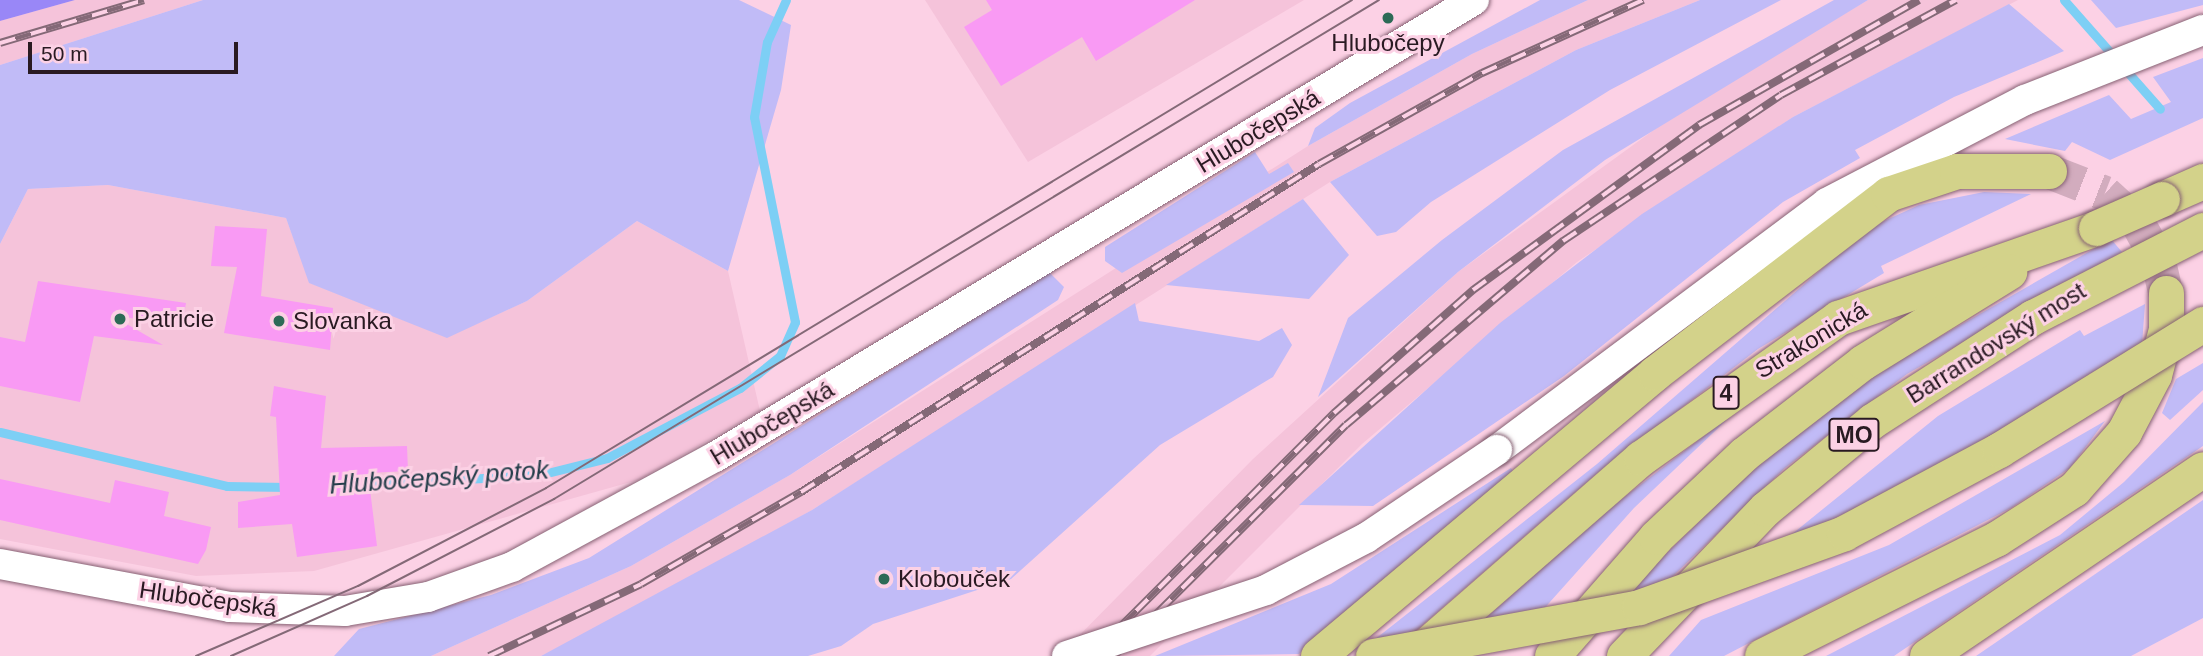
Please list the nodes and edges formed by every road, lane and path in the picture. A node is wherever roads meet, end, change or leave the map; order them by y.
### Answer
1 (1474, 0) edge
2 (2203, 30) edge
3 (2049, 171) tunnel mouth
4 (2203, 181) edge
5 (1888, 194) junction
6 (2096, 228) junction
7 (2203, 230) edge
8 (2165, 293) tunnel mouth
9 (1665, 319) junction
10 (2203, 324) edge
11 (2203, 469) edge
12 (0, 564) edge
13 (1067, 656) edge
14 (1318, 656) edge
15 (1373, 656) edge
16 (1414, 656) edge
17 (1552, 656) edge
18 (1624, 656) edge
19 (1762, 656) edge
20 (1927, 656) edge

1 - 12 street, Hlubočepská
2 - 9 street
3 - 5 main road
4 - 6 main road, Strakonická / MO, bridge
5 - 9 street
5 - 14 main road
6 - 16 main road, Strakonická / 4
6 - 17 main road, Barrandovský most / MO
7 - 18 main road, Barrandovský most / MO
8 - 19 main road
9 - 13 street, bridge
10 - 15 main road, bridge
11 - 20 main road

